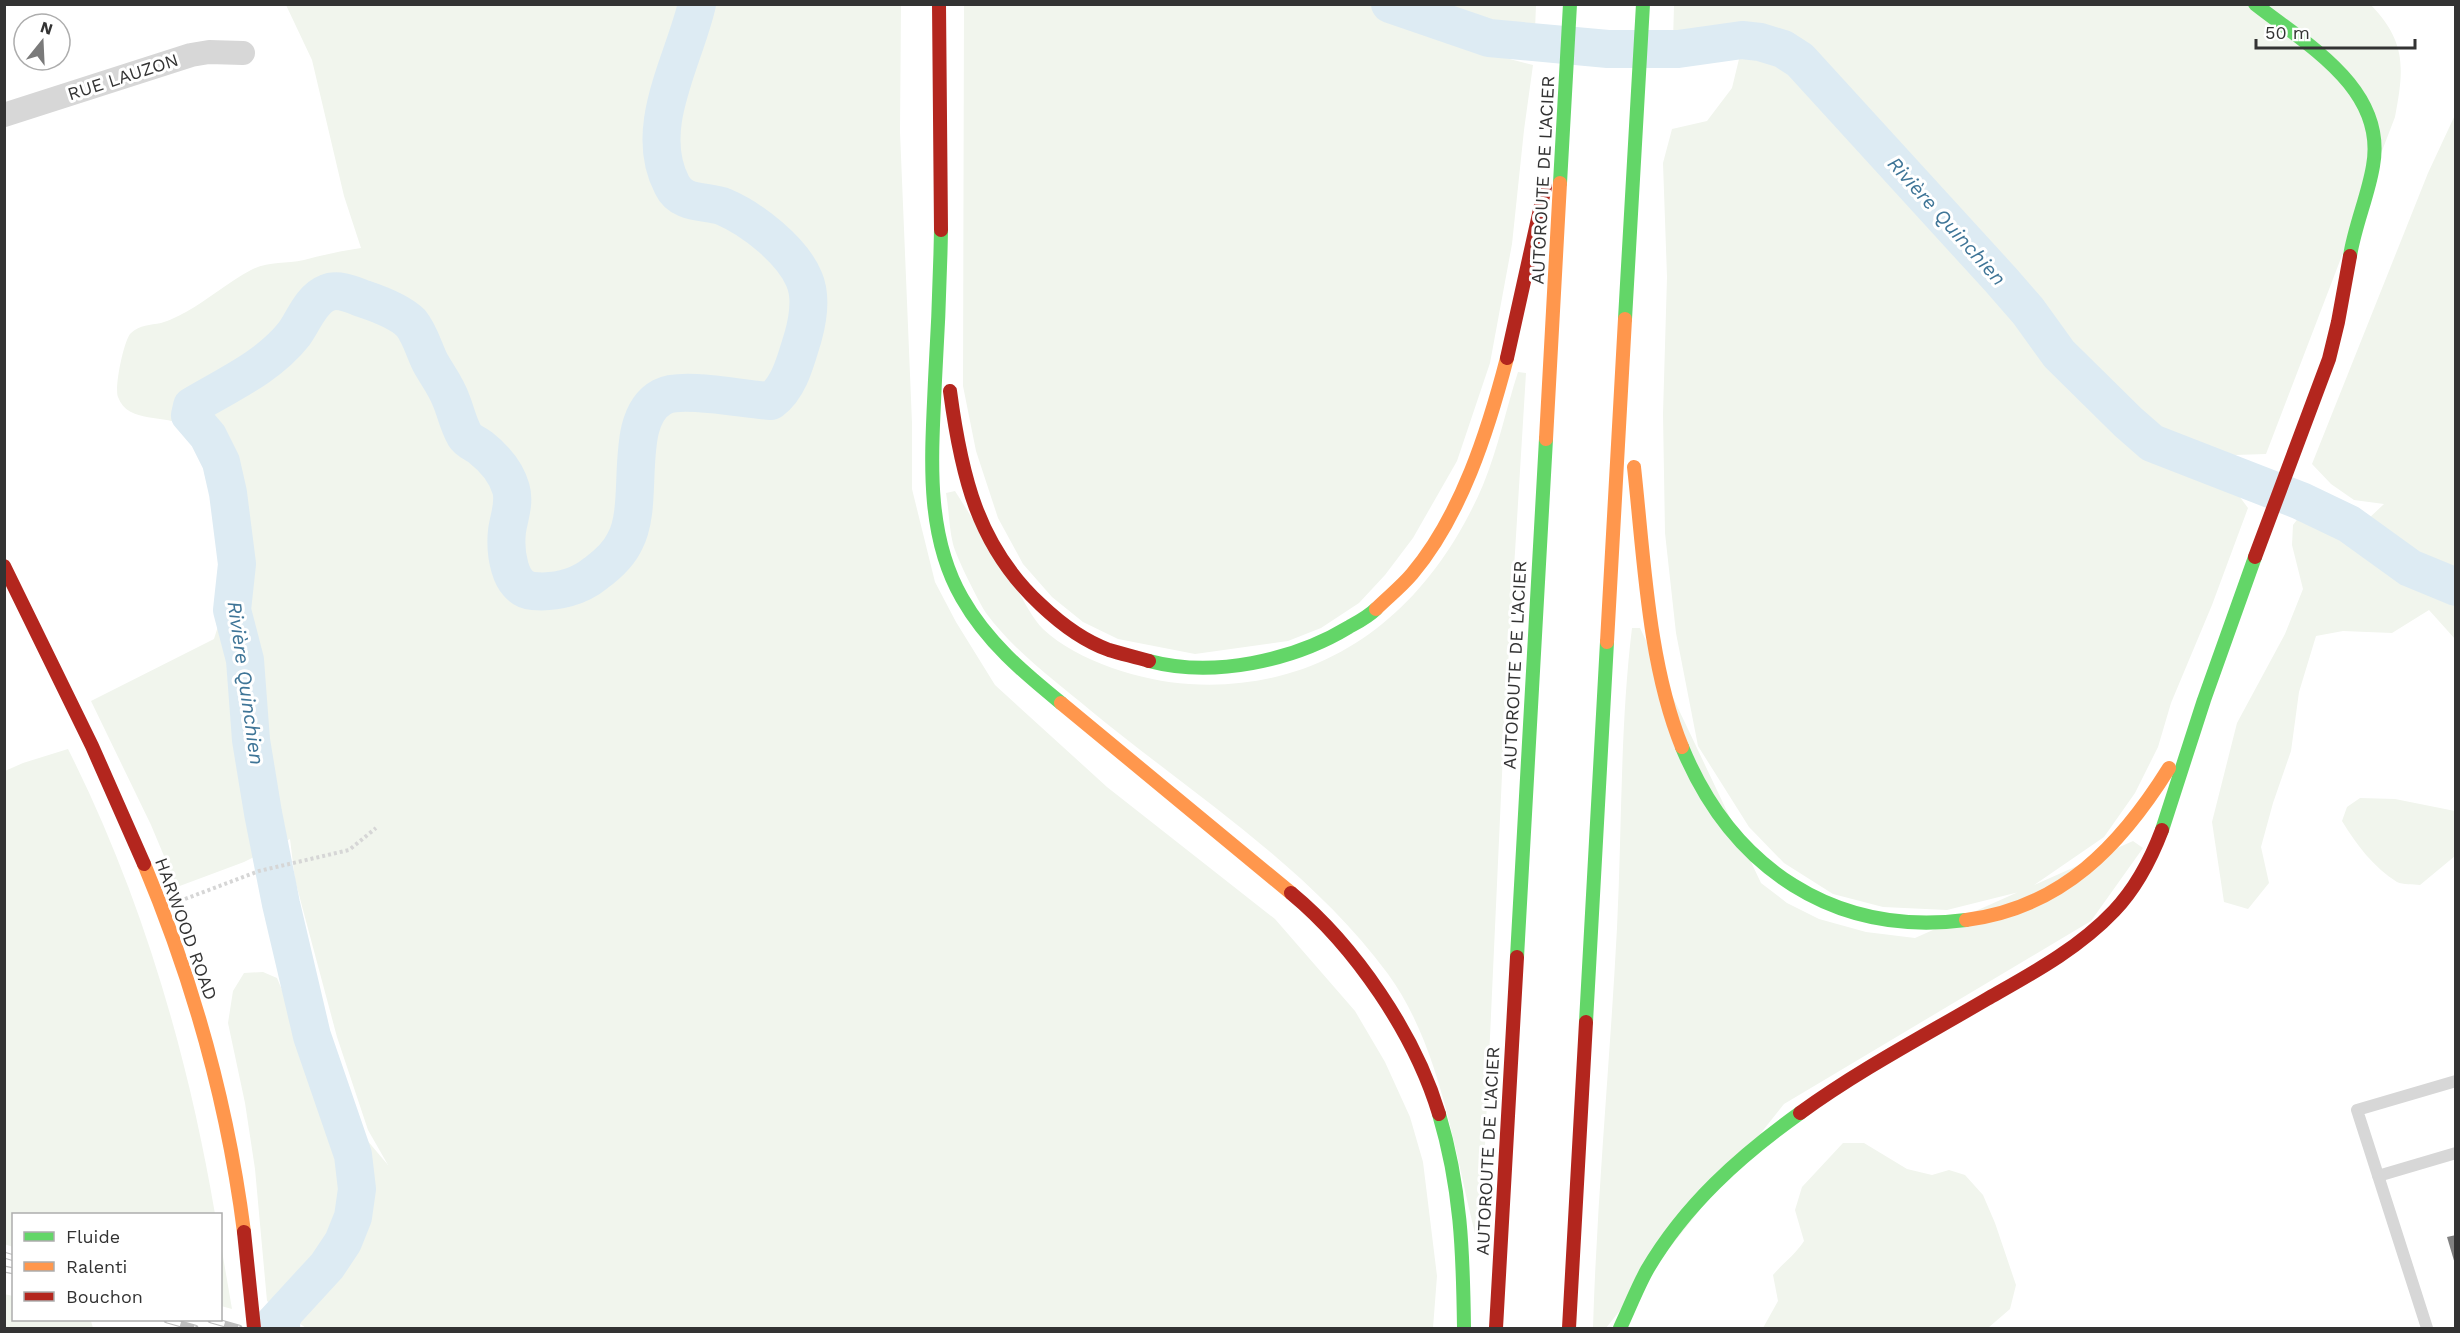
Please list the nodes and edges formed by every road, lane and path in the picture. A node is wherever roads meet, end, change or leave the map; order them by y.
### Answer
1 (939, 4) edge
2 (2255, 4) edge
3 (1570, 9) edge
4 (1643, 11) edge
5 (243, 53) dead end
6 (1566, 83) junction
7 (4, 115) edge
8 (940, 282) junction
9 (1623, 374) junction
10 (4, 566) edge
11 (2197, 720) junction
12 (376, 828) dead end
13 (162, 907) junction
14 (2456, 1081) edge
15 (2456, 1153) edge
16 (2378, 1176) junction
17 (254, 1329) edge
18 (1464, 1329) edge
19 (1496, 1329) edge
20 (1569, 1329) edge
21 (1620, 1329) edge
22 (2427, 1329) edge

1 - 8 main road
2 - 11 main road
3 - 6 main road, AUTOROUTE DE L'ACIER
4 - 9 main road
5 - 7 street, RUE LAUZON
6 - 8 main road
6 - 19 main road, AUTOROUTE DE L'ACIER
8 - 18 main road
9 - 11 main road
9 - 20 main road
10 - 13 main road, HARWOOD ROAD
11 - 21 main road
12 - 13 path
13 - 17 main road, HARWOOD ROAD
14 - 16 lane
15 - 16 lane
16 - 22 lane

